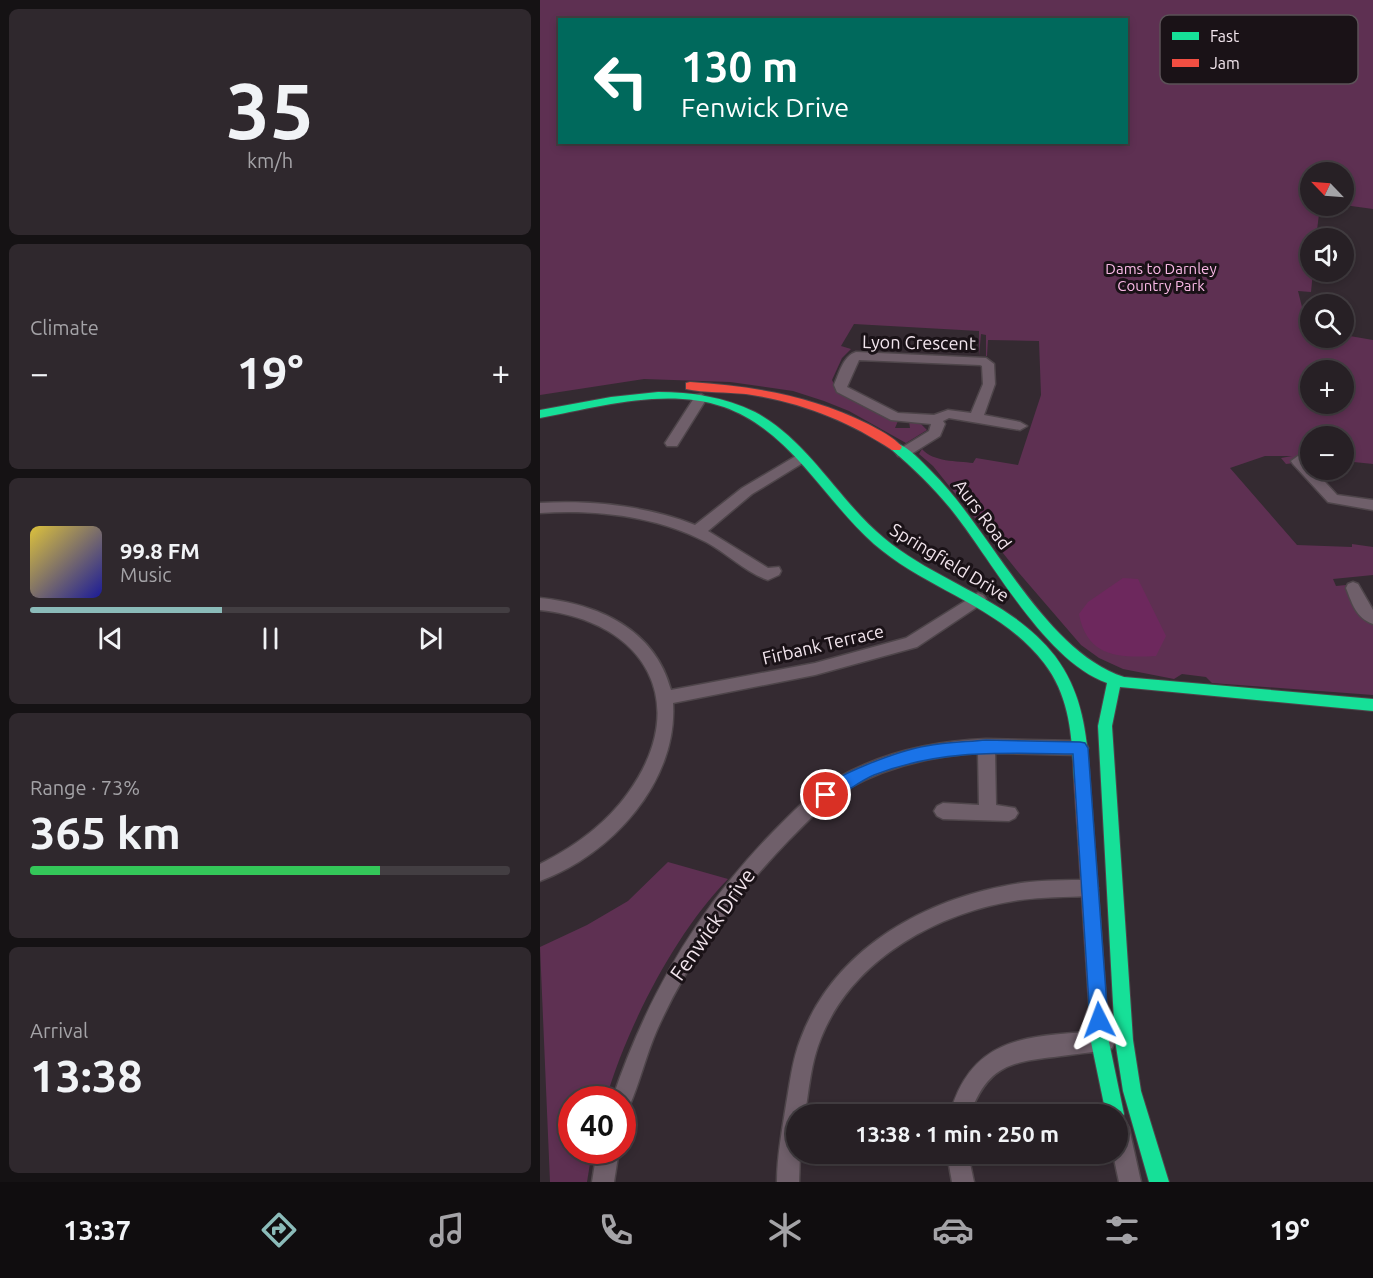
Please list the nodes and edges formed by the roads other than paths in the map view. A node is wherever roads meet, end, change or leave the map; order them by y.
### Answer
1 (701, 398) junction
2 (540, 401) edge
3 (540, 414) edge
4 (976, 418) junction
5 (935, 419) junction
6 (1020, 426) dead end
7 (672, 443) dead end
8 (903, 453) junction
9 (801, 458) junction
10 (1298, 461) dead end
11 (1340, 501) junction
12 (1373, 505) edge
13 (540, 508) edge
14 (1339, 517) dead end
15 (697, 532) junction
16 (774, 571) dead end
17 (1353, 588) dead end
18 (978, 599) junction
19 (540, 604) edge
20 (1373, 618) edge
21 (1114, 681) junction
22 (666, 698) junction
23 (1373, 705) edge
24 (986, 746) junction
25 (1080, 748) junction
26 (943, 812) dead end
27 (988, 813) junction
28 (1009, 813) dead end
29 (540, 873) edge
30 (1089, 888) junction
31 (1124, 1040) junction
32 (1100, 1042) junction
33 (627, 1086) edge
34 (963, 1104) edge
35 (1113, 1104) edge
36 (606, 1164) edge
37 (960, 1164) edge
38 (1126, 1164) edge
39 (603, 1182) edge
40 (788, 1182) edge
41 (963, 1182) edge
42 (1130, 1182) edge
43 (1159, 1182) edge

1 - 3 street, Springfield Drive
1 - 7 street
1 - 9 street, Springfield Drive
2 - 8 street, Aurs Road
4 - 5 street, Lyon Crescent
4 - 5 street, Lyon Crescent
4 - 6 street, Lyon Crescent
5 - 8 street
8 - 21 street, Aurs Road
9 - 15 street
9 - 18 street, Springfield Drive
10 - 11 street
11 - 12 street
11 - 14 street
13 - 15 street
15 - 16 street
17 - 20 street
18 - 22 street, Firbank Terrace
18 - 25 street, Springfield Drive
19 - 22 street
21 - 23 street, Aurs Road
21 - 31 street
22 - 29 street
24 - 25 street, Fenwick Drive
24 - 27 street
24 - 33 street, Fenwick Drive
25 - 30 street, Springfield Drive
26 - 27 street
27 - 28 street
30 - 32 street, Springfield Drive
30 - 40 street
31 - 32 street
31 - 43 street
32 - 34 street
32 - 35 street, Springfield Drive
36 - 39 street
37 - 41 street
38 - 42 street

